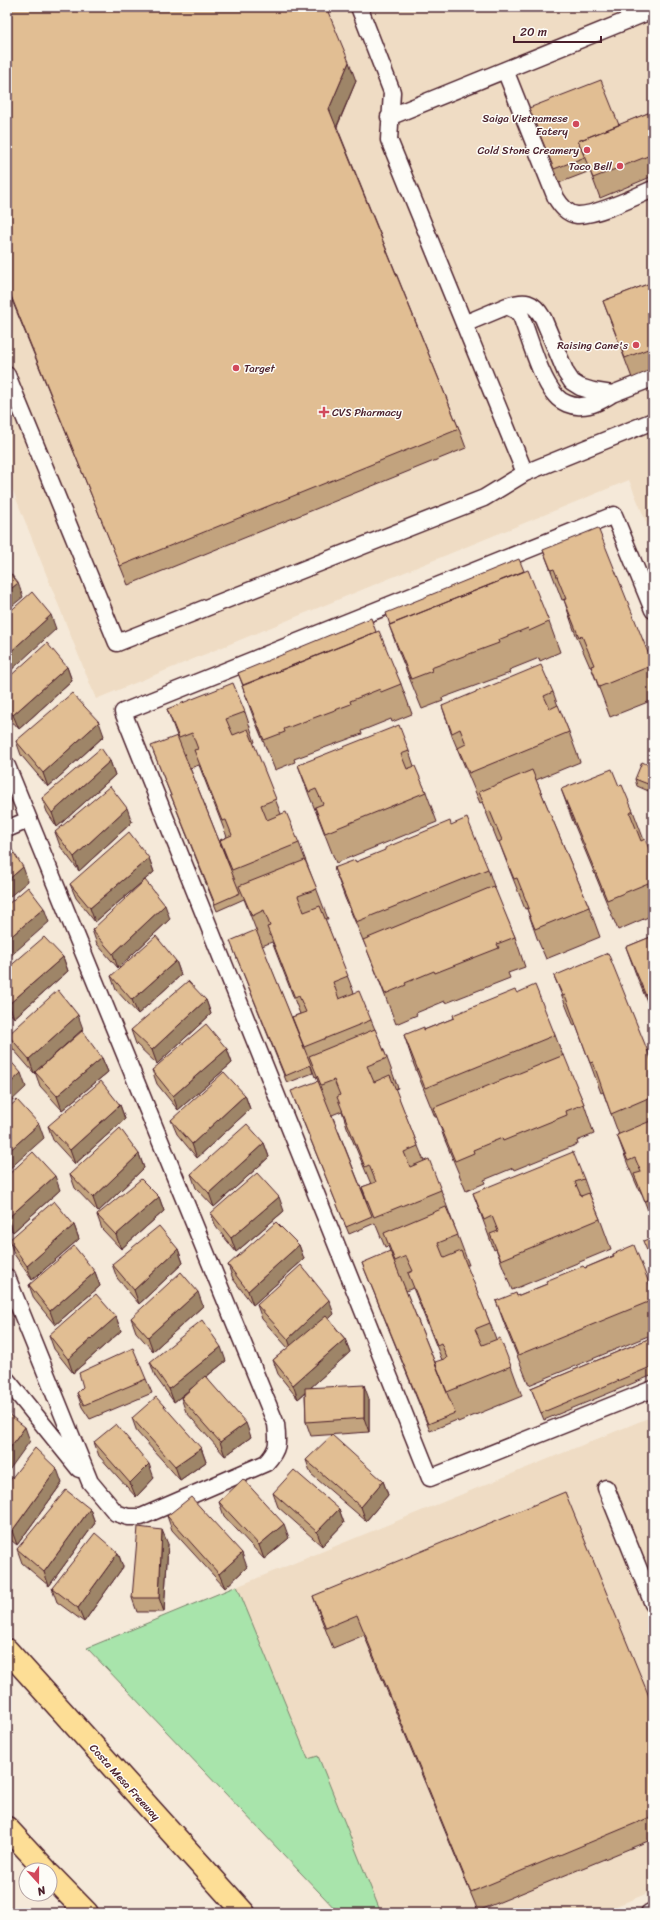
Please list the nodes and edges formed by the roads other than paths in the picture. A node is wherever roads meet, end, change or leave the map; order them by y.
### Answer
1 (359, 7) edge
2 (653, 10) edge
3 (505, 70) junction
4 (389, 117) junction
5 (653, 190) edge
6 (507, 306) junction
7 (464, 324) junction
8 (7, 375) edge
9 (653, 378) edge
10 (612, 394) junction
11 (653, 422) edge
12 (525, 473) junction
13 (653, 610) edge
14 (7, 766) edge
15 (28, 820) junction
16 (7, 829) edge
17 (7, 1277) edge
18 (7, 1380) edge
19 (653, 1389) edge
20 (90, 1482) junction
21 (606, 1488) dead end
22 (653, 1604) edge
23 (7, 1650) edge
24 (7, 1828) edge
25 (39, 1862) edge
26 (58, 1883) edge
27 (653, 1912) edge
28 (86, 1913) edge
29 (244, 1913) edge
30 (649, 1913) edge

1 - 4 lane
2 - 3 lane
3 - 4 lane
3 - 5 lane
4 - 7 lane
6 - 7 lane
6 - 10 lane
6 - 10 lane
7 - 12 lane
8 - 12 lane
9 - 10 lane
11 - 12 lane
13 - 19 lane
14 - 15 lane
15 - 16 lane
15 - 20 lane
17 - 20 lane
18 - 20 lane
21 - 22 lane
23 - 29 highway, Costa Mesa Freeway
24 - 25 highway
26 - 28 highway
27 - 30 lane

